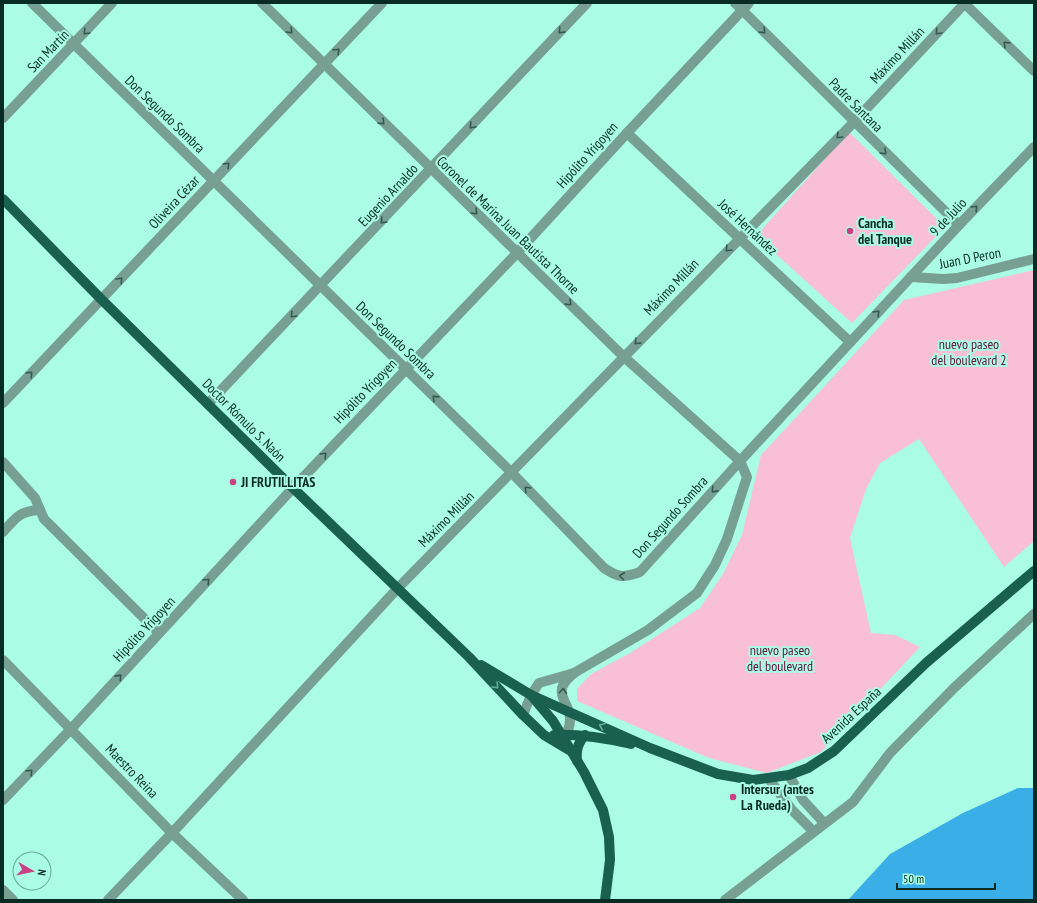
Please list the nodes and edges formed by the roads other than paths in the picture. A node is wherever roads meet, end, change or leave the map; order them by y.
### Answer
1 (32, 3) edge
2 (112, 3) edge
3 (262, 3) edge
4 (382, 3) edge
5 (587, 3) edge
6 (964, 3) edge
7 (742, 5) edge
8 (74, 44) junction
9 (324, 65) junction
10 (1034, 71) edge
11 (3, 118) edge
12 (854, 122) junction
13 (627, 133) junction
14 (1034, 147) edge
15 (431, 169) junction
16 (212, 180) junction
17 (3, 199) edge
18 (959, 225) junction
19 (739, 238) junction
20 (517, 253) junction
21 (1034, 259) edge
22 (911, 277) junction
23 (321, 286) junction
24 (102, 300) junction
25 (850, 342) junction
26 (623, 356) junction
27 (406, 369) junction
28 (3, 402) edge
29 (208, 404) junction
30 (740, 461) junction
31 (3, 462) edge
32 (512, 473) junction
33 (293, 488) junction
34 (40, 510) junction
35 (3, 532) edge
36 (1034, 570) edge
37 (397, 589) junction
38 (1034, 614) edge
39 (160, 633) junction
40 (469, 657) junction
41 (3, 660) edge
42 (574, 673) junction
43 (531, 695) junction
44 (569, 712) junction
45 (523, 715) junction
46 (71, 729) junction
47 (585, 735) junction
48 (544, 736) junction
49 (564, 736) junction
50 (650, 748) junction
51 (569, 750) junction
52 (576, 761) junction
53 (789, 776) junction
54 (769, 779) junction
55 (3, 800) edge
56 (824, 823) junction
57 (813, 831) junction
58 (172, 833) junction
59 (3, 890) edge
60 (13, 900) edge
61 (108, 900) edge
62 (243, 900) edge
63 (605, 900) edge
64 (725, 900) edge

1 - 8 street, Don Segundo Sombra
2 -> 8 street, San Martín
3 -> 9 street, Coronel de Marina Juan Bautista Thorne
9 -> 4 street, Oliveira Cézar
5 -> 15 street, Eugenio Arnaldo
10 -> 6 street
6 -> 12 street, Máximo Millán
7 -> 12 street, Padre Santana
7 - 13 street, Hipólito Yrigoyen
8 - 11 street, San Martín
8 - 16 street, Don Segundo Sombra
9 -> 15 street, Coronel de Marina Juan Bautista Thorne
16 -> 9 street, Oliveira Cézar
12 -> 18 street, Padre Santana
12 -> 19 street, Máximo Millán
13 - 19 street, José Hernández
13 - 20 street, Hipólito Yrigoyen
18 -> 14 street, 9 de Julio
15 -> 20 street, Coronel de Marina Juan Bautista Thorne
15 -> 23 street, Eugenio Arnaldo
16 - 23 street, Don Segundo Sombra
24 -> 16 street, Oliveira Cézar
17 - 24 main road, Doctor Rómulo S. Naón
18 - 22 street, 9 de Julio
19 - 25 street, José Hernández
19 -> 26 street, Máximo Millán
20 -> 26 street, Coronel de Marina Juan Bautista Thorne
20 - 27 street, Hipólito Yrigoyen
21 - 22 street, Juan D Peron
25 -> 22 street, 9 de Julio
23 - 27 street, Don Segundo Sombra
23 -> 29 street, Eugenio Arnaldo
28 -> 24 street, Oliveira Cézar
24 - 29 main road, Doctor Rómulo S. Naón
25 - 30 street, Don Segundo Sombra
26 - 30 street, Coronel de Marina Juan Bautista Thorne
26 - 32 street, Máximo Millán
32 -> 27 street, Don Segundo Sombra
33 -> 27 street, Hipólito Yrigoyen
29 - 33 main road, Doctor Rómulo S. Naón
30 -> 32 street, Don Segundo Sombra
30 - 42 street
31 - 34 street
32 - 37 street, Máximo Millán
33 - 37 main road, Doctor Rómulo S. Naón
39 -> 33 street, Hipólito Yrigoyen
34 - 35 street
34 - 39 street
36 - 53 main road, Avenida España
37 - 40 main road, Doctor Rómulo S. Naón
37 - 58 street, Máximo Millán
38 - 56 street
46 -> 39 street, Hipólito Yrigoyen
40 - 43 main road, Doctor Rómulo S. Naón
40 -> 45 main road, Doctor Rómulo S. Naón
41 - 46 street, Maestro Reina
42 - 43 street
44 -> 42 street
43 - 44 main road, Avenida España
43 - 45 street
43 - 49 main road, Doctor Rómulo S. Naón
44 - 49 street
50 -> 44 main road, Avenida España
45 - 48 main road, Doctor Rómulo S. Naón
55 -> 46 street, Hipólito Yrigoyen
46 - 58 street, Maestro Reina
47 - 49 main road, Avenida España
47 - 50 main road, Avenida España
47 - 52 main road
48 - 49 main road, Avenida España
48 - 51 main road, Doctor Rómulo S. Naón
49 - 51 main road, Doctor Rómulo S. Naón
50 - 54 main road, Avenida España
51 - 52 main road
52 - 63 main road
53 - 54 main road, Avenida España
53 - 56 street
54 - 57 street
56 - 57 street
57 - 64 street
58 - 61 street, Máximo Millán
58 - 62 street, Maestro Reina
59 - 60 street

